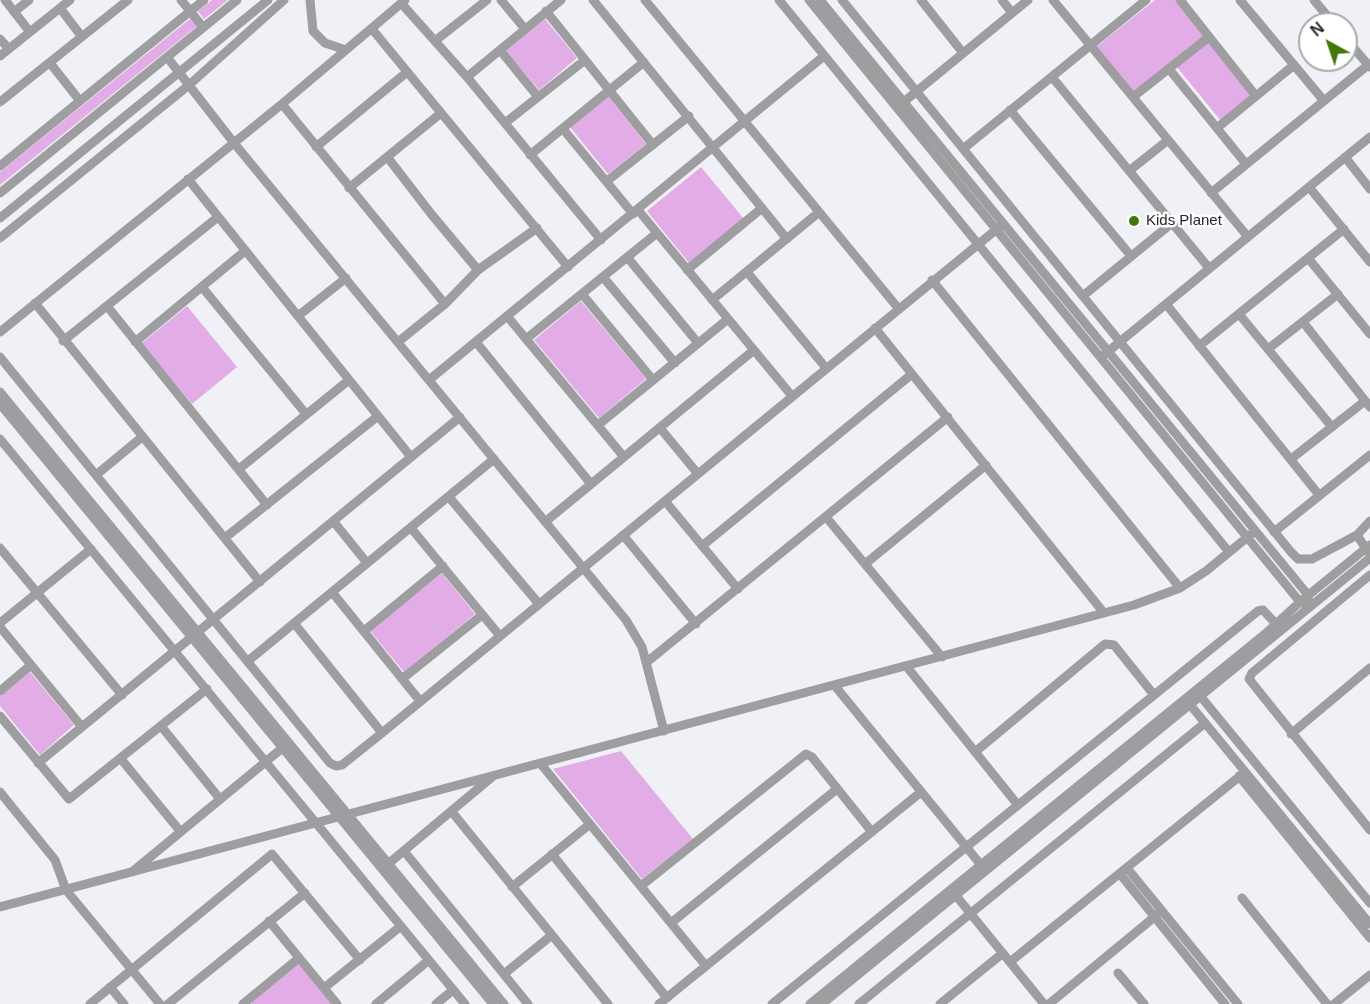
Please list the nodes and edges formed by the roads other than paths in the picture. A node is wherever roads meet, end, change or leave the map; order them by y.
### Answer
1 (5, 0) edge
2 (29, 0) edge
3 (70, 0) edge
4 (128, 0) edge
5 (181, 0) edge
6 (204, 0) edge
7 (237, 0) edge
8 (268, 0) edge
9 (284, 0) edge
10 (310, 0) edge
11 (487, 0) edge
12 (501, 0) edge
13 (561, 0) edge
14 (593, 0) edge
15 (645, 0) edge
16 (779, 0) edge
17 (809, 0) edge
18 (820, 0) edge
19 (842, 0) edge
20 (921, 0) edge
21 (1002, 0) edge
22 (1028, 0) edge
23 (1053, 0) edge
24 (1146, 0) edge
25 (1180, 0) edge
26 (1240, 0) edge
27 (1314, 0) edge
28 (403, 2) edge
29 (60, 8) junction
30 (190, 11) junction
31 (546, 11) junction
32 (14, 12) junction
33 (1324, 12) edge
34 (1012, 13) junction
35 (203, 27) junction
36 (372, 29) junction
37 (525, 29) junction
38 (30, 32) junction
39 (82, 37) junction
40 (1209, 37) junction
41 (0, 39) edge
42 (435, 41) junction
43 (1090, 46) junction
44 (9, 49) junction
45 (346, 50) junction
46 (500, 50) junction
47 (963, 53) junction
48 (1358, 53) edge
49 (0, 56) edge
50 (824, 56) junction
51 (167, 57) junction
52 (585, 60) junction
53 (644, 62) junction
54 (50, 63) junction
55 (1294, 65) junction
56 (1369, 66) edge
57 (1169, 69) junction
58 (407, 72) junction
59 (179, 73) junction
60 (467, 77) junction
61 (1052, 77) junction
62 (189, 85) junction
63 (609, 90) junction
64 (916, 91) junction
65 (1256, 96) junction
66 (538, 97) junction
67 (1133, 97) junction
68 (80, 101) junction
69 (1324, 101) junction
70 (0, 102) edge
71 (282, 104) junction
72 (900, 105) junction
73 (1010, 110) junction
74 (441, 113) junction
75 (689, 116) junction
76 (744, 120) junction
77 (505, 123) junction
78 (1217, 128) junction
79 (563, 129) junction
80 (1370, 137) edge
81 (1168, 140) junction
82 (234, 143) junction
83 (653, 145) junction
84 (316, 147) junction
85 (712, 149) junction
86 (963, 149) junction
87 (531, 155) junction
88 (1345, 157) junction
89 (388, 158) junction
90 (1246, 164) junction
91 (0, 166) edge
92 (1129, 171) junction
93 (188, 179) junction
94 (607, 181) junction
95 (1309, 187) junction
96 (349, 188) junction
97 (1370, 189) edge
98 (0, 193) edge
99 (1211, 193) junction
100 (762, 208) junction
101 (636, 212) junction
102 (818, 213) junction
103 (218, 217) junction
104 (0, 218) edge
105 (1172, 223) junction
106 (999, 226) junction
107 (537, 228) junction
108 (1344, 229) junction
109 (657, 233) junction
110 (1248, 237) junction
111 (0, 238) edge
112 (787, 239) junction
113 (601, 240) junction
114 (979, 243) junction
115 (245, 251) junction
116 (1131, 256) junction
117 (627, 257) junction
118 (1308, 258) junction
119 (1370, 262) edge
120 (568, 267) junction
121 (1209, 268) junction
122 (478, 270) junction
123 (687, 270) junction
124 (747, 272) junction
125 (603, 277) junction
126 (346, 278) junction
127 (932, 280) junction
128 (202, 287) junction
129 (582, 294) junction
130 (1338, 294) junction
131 (1084, 295) junction
132 (712, 300) junction
133 (35, 303) junction
134 (445, 304) junction
135 (1166, 304) junction
136 (106, 306) junction
137 (898, 308) junction
138 (1239, 314) junction
139 (298, 316) junction
140 (507, 316) junction
141 (728, 319) junction
142 (1303, 322) junction
143 (875, 328) junction
144 (0, 332) edge
145 (1370, 334) edge
146 (526, 339) junction
147 (63, 340) junction
148 (1120, 341) junction
149 (135, 342) junction
150 (398, 342) junction
151 (476, 342) junction
152 (698, 343) junction
153 (1199, 346) junction
154 (1268, 349) junction
155 (754, 350) junction
156 (1104, 354) junction
157 (0, 357) edge
158 (675, 363) junction
159 (826, 368) junction
160 (912, 374) junction
161 (349, 380) junction
162 (429, 380) junction
163 (653, 380) junction
164 (0, 392) edge
165 (792, 396) junction
166 (0, 404) edge
167 (1367, 404) edge
168 (306, 414) junction
169 (378, 416) junction
170 (460, 417) junction
171 (948, 417) junction
172 (598, 425) junction
173 (1332, 427) junction
174 (660, 428) junction
175 (142, 437) junction
176 (0, 439) edge
177 (1370, 455) edge
178 (411, 457) junction
179 (624, 457) junction
180 (494, 459) junction
181 (1291, 459) junction
182 (986, 465) junction
183 (239, 469) junction
184 (698, 474) junction
185 (96, 475) junction
186 (591, 484) junction
187 (1319, 495) junction
188 (448, 497) junction
189 (665, 501) junction
190 (267, 504) junction
191 (826, 517) junction
192 (1370, 521) edge
193 (334, 522) junction
194 (545, 522) junction
195 (411, 528) junction
196 (1274, 532) junction
197 (1251, 534) junction
198 (1357, 534) junction
199 (623, 535) junction
200 (226, 537) junction
201 (702, 546) junction
202 (0, 548) edge
203 (92, 549) junction
204 (1229, 552) junction
205 (1369, 552) edge
206 (367, 563) junction
207 (865, 564) junction
208 (443, 566) junction
209 (583, 568) junction
210 (1370, 575) edge
211 (260, 582) junction
212 (1180, 588) junction
213 (738, 589) junction
214 (332, 592) junction
215 (37, 594) junction
216 (1304, 599) junction
217 (539, 604) junction
218 (1309, 606) junction
219 (1104, 614) junction
220 (482, 615) junction
221 (214, 620) junction
222 (294, 623) junction
223 (696, 624) junction
224 (1276, 624) junction
225 (0, 625) edge
226 (364, 631) junction
227 (195, 636) junction
228 (500, 636) junction
229 (176, 651) junction
230 (942, 657) junction
231 (248, 661) junction
232 (647, 662) junction
233 (31, 665) junction
234 (907, 667) junction
235 (1370, 668) edge
236 (402, 679) junction
237 (835, 686) junction
238 (207, 689) junction
239 (0, 691) edge
240 (1198, 693) junction
241 (122, 695) junction
242 (1154, 695) junction
243 (420, 701) junction
244 (1188, 701) junction
245 (0, 716) edge
246 (1205, 723) junction
247 (161, 726) junction
248 (82, 727) junction
249 (664, 731) junction
250 (382, 733) junction
251 (1291, 734) junction
252 (285, 746) junction
253 (975, 752) junction
254 (121, 759) junction
255 (266, 762) junction
256 (38, 763) junction
257 (540, 763) junction
258 (1242, 774) junction
259 (495, 775) junction
260 (837, 789) junction
261 (0, 792) edge
262 (921, 792) junction
263 (220, 799) junction
264 (1017, 804) junction
265 (452, 812) junction
266 (343, 815) junction
267 (317, 823) junction
268 (590, 824) junction
269 (1370, 830) edge
270 (180, 831) junction
271 (1311, 831) junction
272 (872, 832) junction
273 (1298, 842) junction
274 (965, 846) junction
275 (404, 851) junction
276 (552, 855) junction
277 (377, 857) junction
278 (388, 864) junction
279 (981, 865) junction
280 (1123, 871) junction
281 (130, 873) junction
282 (641, 886) junction
283 (512, 887) junction
284 (66, 890) junction
285 (953, 892) junction
286 (305, 893) junction
287 (1242, 898) dead end
288 (1370, 903) edge
289 (0, 908) edge
290 (970, 914) junction
291 (1158, 914) junction
292 (269, 921) junction
293 (671, 923) junction
294 (1370, 924) edge
295 (401, 926) junction
296 (552, 935) junction
297 (1370, 938) edge
298 (1003, 953) junction
299 (299, 958) junction
300 (360, 960) junction
301 (429, 960) junction
302 (1010, 962) junction
303 (705, 966) junction
304 (132, 970) junction
305 (1118, 973) dead end
306 (504, 974) junction
307 (1370, 975) edge
308 (110, 987) junction
309 (324, 988) junction
310 (453, 990) junction
311 (663, 1001) edge
312 (90, 1004) edge
313 (124, 1004) edge
314 (160, 1004) edge
315 (168, 1004) edge
316 (244, 1004) edge
317 (337, 1004) edge
318 (376, 1004) edge
319 (436, 1004) edge
320 (465, 1004) edge
321 (493, 1004) edge
322 (504, 1004) edge
323 (528, 1004) edge
324 (608, 1004) edge
325 (772, 1004) edge
326 (810, 1004) edge
327 (822, 1004) edge
328 (859, 1004) edge
329 (940, 1004) edge
330 (1044, 1004) edge
331 (1049, 1004) edge
332 (1144, 1004) edge
333 (1225, 1004) edge
334 (1238, 1004) edge
335 (1327, 1004) edge
336 (1334, 1004) edge

1 - 32 street
2 - 32 street
3 - 29 street
4 - 39 street
5 - 30 street
6 - 30 street
7 - 35 street
8 - 59 street
9 - 62 street
10 - 45 street
11 - 42 street
12 - 37 street
13 - 31 street
14 - 53 street
15 - 76 street
16 - 50 street
17 - 72 street
18 - 72 street
19 - 64 street
20 - 47 street
21 - 34 street
22 - 34 street
23 - 43 street
24 - 43 street
25 - 40 street
26 - 55 street
27 - 33 street
28 - 36 street
28 - 42 street
29 - 38 street
29 - 39 street
30 - 35 street
30 - 68 street
31 - 37 street
31 - 52 street
32 - 38 street
34 - 47 street
35 - 51 street
36 - 45 street
36 - 58 street
37 - 46 street
38 - 44 street
39 - 54 street
40 - 57 street
40 - 65 street
41 - 44 street
42 - 60 street
43 - 61 street
43 - 67 street
44 - 49 street
45 - 71 street
46 - 60 street
46 - 66 street
47 - 64 street
48 - 56 street
50 - 76 street
50 - 114 street
51 - 59 street
51 - 98 street
52 - 63 street
52 - 66 street
53 - 63 street
53 - 75 street
54 - 68 street
54 - 70 street
55 - 65 street
55 - 69 street
56 - 69 street
57 - 67 street
57 - 78 street
58 - 74 street
58 - 84 street
59 - 62 street
59 - 104 street
60 - 77 street
61 - 73 street
61 - 92 street
62 - 82 street
62 - 111 street
63 - 79 street
63 - 83 street
64 - 72 street
64 - 86 street
65 - 78 street
66 - 77 street
67 - 81 street
68 - 91 street
69 - 90 street
71 - 82 street
71 - 84 street
72 - 106 street
73 - 86 street
73 - 116 street
74 - 89 street
74 - 107 street
75 - 83 street
75 - 85 street
76 - 85 street
76 - 102 street
77 - 87 street
78 - 90 street
79 - 87 street
79 - 94 street
80 - 88 street
81 - 92 street
81 - 99 street
82 - 93 street
82 - 126 street
83 - 94 street
84 - 96 street
85 - 100 street
85 - 101 street
86 - 131 street
87 - 113 street
88 - 95 street
88 - 97 street
89 - 96 street
89 - 122 street
90 - 99 street
92 - 105 street
93 - 103 street
93 - 133 street
94 - 101 street
95 - 108 street
95 - 110 street
96 - 134 street
99 - 110 street
100 - 112 street
100 - 123 street
101 - 109 street
101 - 113 street
102 - 112 street
102 - 137 street
103 - 115 street
103 - 136 street
105 - 116 street
105 - 121 street
106 - 114 street
106 - 156 street
107 - 120 street
107 - 122 street
108 - 118 street
108 - 119 street
109 - 117 street
109 - 123 street
110 - 121 street
112 - 124 street
113 - 120 street
114 - 127 street
114 - 204 street
115 - 128 street
115 - 139 street
116 - 131 street
117 - 125 street
117 - 152 street
118 - 130 street
118 - 138 street
120 - 140 street
121 - 135 street
122 - 134 street
123 - 132 street
124 - 132 street
124 - 159 street
125 - 129 street
125 - 158 street
126 - 139 street
126 - 150 street
127 - 137 street
127 - 212 street
128 - 149 street
128 - 168 street
129 - 146 street
129 - 163 street
130 - 142 street
130 - 145 street
131 - 148 street
132 - 141 street
133 - 144 street
133 - 147 street
134 - 150 street
135 - 148 street
135 - 153 street
136 - 147 street
136 - 149 street
137 - 143 street
138 - 153 street
138 - 154 street
139 - 161 street
140 - 146 street
140 - 151 street
141 - 152 street
141 - 155 street
142 - 154 street
142 - 167 street
143 - 159 street
143 - 160 street
146 - 172 street
147 - 175 street
148 - 156 street
148 - 196 street
149 - 183 street
150 - 162 street
151 - 162 street
151 - 186 street
152 - 158 street
153 - 181 street
154 - 173 street
155 - 165 street
155 - 174 street
156 - 197 street
157 - 185 street
158 - 163 street
159 - 165 street
160 - 171 street
160 - 201 street
161 - 168 street
161 - 169 street
162 - 170 street
163 - 172 street
164 - 227 street
165 - 184 street
166 - 227 street
167 - 173 street
168 - 183 street
169 - 178 street
169 - 190 street
170 - 178 street
170 - 180 street
171 - 182 street
171 - 191 street
172 - 179 street
173 - 181 street
174 - 179 street
174 - 184 street
175 - 185 street
175 - 200 street
176 - 203 street
177 - 187 street
178 - 193 street
179 - 186 street
180 - 188 street
180 - 194 street
181 - 187 street
182 - 207 street
182 - 219 street
183 - 190 street
184 - 189 street
185 - 221 street
186 - 194 street
187 - 196 street
188 - 195 street
188 - 217 street
189 - 199 street
189 - 201 street
190 - 200 street
191 - 207 street
191 - 213 street
192 - 198 street
193 - 206 street
193 - 211 street
194 - 209 street
195 - 206 street
195 - 208 street
196 - 198 street
197 - 204 street
197 - 216 street
198 - 205 street
199 - 209 street
199 - 223 street
200 - 211 street
201 - 213 street
202 - 215 street
203 - 215 street
203 - 229 street
204 - 212 street
205 - 216 street
205 - 218 street
206 - 214 street
207 - 230 street
208 - 220 street
208 - 226 street
209 - 217 street
209 - 232 street
210 - 251 street
211 - 221 street
212 - 219 street
213 - 223 street
214 - 222 street
214 - 226 street
215 - 225 street
215 - 241 street
216 - 218 street
216 - 224 street
217 - 228 street
218 - 240 street
219 - 230 street
220 - 228 street
220 - 236 street
221 - 227 street
221 - 231 street
222 - 231 street
222 - 250 street
223 - 232 street
224 - 240 street
224 - 242 street
225 - 233 street
226 - 236 street
227 - 229 street
227 - 252 street
228 - 243 street
229 - 238 street
229 - 241 street
230 - 234 street
231 - 250 street
232 - 249 street
233 - 239 street
233 - 248 street
234 - 237 street
234 - 253 street
235 - 251 street
236 - 243 street
237 - 249 street
237 - 262 street
238 - 247 street
238 - 255 street
240 - 244 street
240 - 271 street
241 - 248 street
242 - 253 street
242 - 264 street
243 - 250 street
244 - 246 street
244 - 279 street
244 - 285 street
245 - 256 street
246 - 258 street
246 - 290 street
247 - 254 street
247 - 263 street
248 - 256 street
249 - 257 street
251 - 269 street
252 - 255 street
252 - 266 street
253 - 264 street
254 - 256 street
254 - 270 street
255 - 263 street
255 - 267 street
257 - 259 street
257 - 268 street
258 - 273 street
258 - 280 street
259 - 265 street
259 - 266 street
260 - 272 street
260 - 282 street
260 - 293 street
261 - 284 street
262 - 272 street
262 - 274 street
263 - 270 street
264 - 274 street
265 - 275 street
265 - 283 street
266 - 267 street
266 - 277 street
267 - 281 street
267 - 295 street
268 - 276 street
268 - 282 street
270 - 281 street
271 - 273 street
271 - 288 street
272 - 303 street
273 - 294 street
273 - 297 street
274 - 279 street
274 - 325 street
275 - 278 street
275 - 306 street
276 - 283 street
276 - 311 street
277 - 278 street
277 - 321 street
278 - 322 street
279 - 285 street
280 - 291 street
280 - 302 street
281 - 284 street
282 - 293 street
283 - 296 street
284 - 289 street
284 - 304 street
285 - 290 street
285 - 326 street
285 - 327 street
286 - 292 street
286 - 300 street
286 - 304 street
287 - 335 street
290 - 298 street
290 - 328 street
291 - 331 street
291 - 333 street
291 - 334 street
292 - 299 street
292 - 315 street
293 - 303 street
295 - 300 street
295 - 301 street
296 - 306 street
296 - 324 street
298 - 302 street
298 - 329 street
299 - 309 street
299 - 316 street
300 - 309 street
301 - 310 street
301 - 318 street
302 - 330 street
303 - 311 street
304 - 308 street
304 - 314 street
305 - 332 street
306 - 323 street
307 - 336 street
308 - 312 street
308 - 313 street
309 - 317 street
310 - 319 street
310 - 320 street

